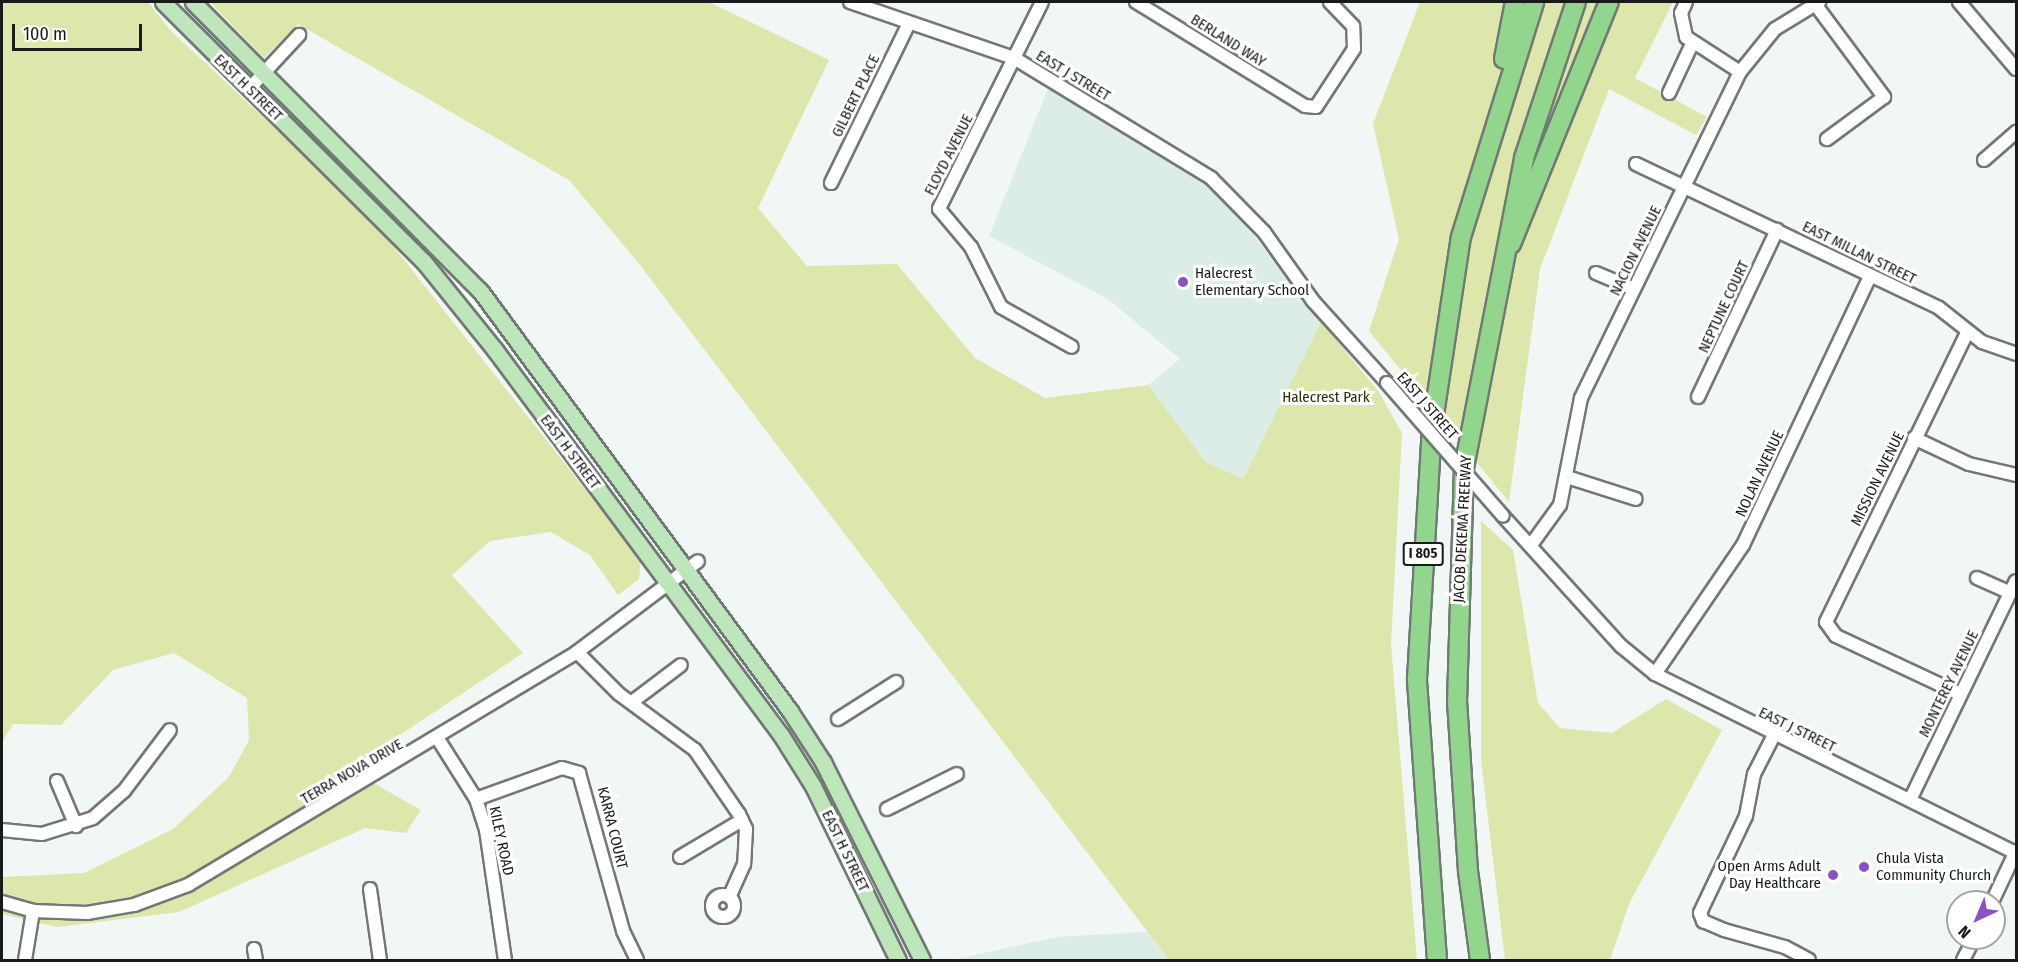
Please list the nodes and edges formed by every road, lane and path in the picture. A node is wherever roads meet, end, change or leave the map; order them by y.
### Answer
1 (163, 2) edge
2 (193, 2) edge
3 (850, 2) edge
4 (1042, 2) edge
5 (1136, 2) edge
6 (1330, 2) edge
7 (1515, 2) edge
8 (1534, 2) edge
9 (1576, 2) edge
10 (1609, 2) edge
11 (1686, 2) edge
12 (1959, 2) edge
13 (1817, 3) edge
14 (909, 23) junction
15 (299, 35) dead end
16 (1692, 44) junction
17 (1014, 58) junction
18 (2016, 69) edge
19 (1740, 72) junction
20 (263, 73) junction
21 (249, 89) junction
22 (1669, 93) dead end
23 (2016, 132) edge
24 (1827, 139) dead end
25 (1486, 153) junction
26 (1984, 160) dead end
27 (1636, 164) dead end
28 (831, 183) dead end
29 (1684, 186) junction
30 (1777, 230) junction
31 (1502, 261) junction
32 (1596, 273) dead end
33 (1870, 276) junction
34 (1634, 289) junction
35 (1967, 333) junction
36 (1072, 347) dead end
37 (2016, 354) edge
38 (1698, 397) dead end
39 (1914, 438) junction
40 (2016, 475) edge
41 (1567, 477) junction
42 (1636, 499) dead end
43 (1531, 545) junction
44 (692, 565) junction
45 (1977, 578) dead end
46 (2016, 581) edge
47 (667, 583) junction
48 (2010, 593) junction
49 (582, 648) junction
50 (681, 665) dead end
51 (1655, 674) junction
52 (896, 682) dead end
53 (1960, 694) junction
54 (632, 702) junction
55 (838, 719) dead end
56 (170, 730) dead end
57 (1774, 735) junction
58 (438, 739) junction
59 (957, 774) dead end
60 (57, 781) dead end
61 (476, 799) junction
62 (1910, 800) junction
63 (886, 809) dead end
64 (742, 820) junction
65 (76, 826) junction
66 (2, 830) edge
67 (2016, 852) edge
68 (680, 857) dead end
69 (370, 889) dead end
70 (1998, 890) edge
71 (729, 897) dead end
72 (2, 902) edge
73 (33, 911) junction
74 (25, 960) edge
75 (380, 960) edge
76 (506, 960) edge
77 (638, 960) edge
78 (898, 960) edge
79 (922, 960) edge
80 (1437, 960) edge
81 (1480, 960) edge
82 (1809, 960) edge

1 - 21 main road, EAST H STREET
2 - 20 main road, EAST H STREET
3 - 14 street, EAST J STREET
4 - 17 street, FLOYD AVENUE
5 - 6 street, BERLAND WAY
7 - 25 highway
8 - 25 highway, I 805
9 - 31 highway, JACOB DEKEMA FREEWAY / I 805
10 - 31 highway
11 - 16 street
12 - 18 street
13 - 19 street, NACION AVENUE
13 - 24 street
14 - 17 street, EAST J STREET
14 - 28 street, GILBERT PLACE
15 - 20 street
16 - 19 street
16 - 22 street
17 - 36 street, FLOYD AVENUE
17 - 43 street, EAST J STREET, bridge
19 - 29 street, NACION AVENUE
20 - 21 street
20 - 44 main road, EAST H STREET
21 - 47 main road, EAST H STREET
23 - 26 street
25 - 80 highway, I 805
27 - 29 street, EAST MILLAN STREET
29 - 30 street, EAST MILLAN STREET
29 - 34 street, NACION AVENUE
30 - 33 street, EAST MILLAN STREET
30 - 38 street, NEPTUNE COURT
31 - 81 highway, JACOB DEKEMA FREEWAY / I 805
32 - 34 street
33 - 35 street, EAST MILLAN STREET
33 - 51 street, NOLAN AVENUE
34 - 41 street, NACION AVENUE
35 - 37 street, EAST MILLAN STREET
35 - 39 street, MISSION AVENUE
39 - 40 street
39 - 53 street, MISSION AVENUE
41 - 42 street
41 - 43 street, NACION AVENUE
43 - 51 street, EAST J STREET
44 - 47 street, TERRA NOVA DRIVE
44 - 79 main road, EAST H STREET
45 - 48 street
46 - 48 street, MONTEREY AVENUE
47 - 49 street, TERRA NOVA DRIVE
47 - 78 main road, EAST H STREET
48 - 53 street, MONTEREY AVENUE
49 - 54 street
49 - 58 street, TERRA NOVA DRIVE
50 - 54 street
51 - 57 street, EAST J STREET
52 - 55 street
53 - 62 street, MONTEREY AVENUE
54 - 64 street
56 - 65 street
57 - 62 street, EAST J STREET
57 - 82 street
58 - 61 street, KILEY ROAD
58 - 73 street, TERRA NOVA DRIVE
59 - 63 street
60 - 65 street
61 - 76 street, KILEY ROAD
61 - 77 street, KARRA COURT
62 - 67 street, EAST J STREET
64 - 68 street
64 - 71 street
65 - 66 street
67 - 70 street
69 - 75 street
72 - 73 street, TERRA NOVA DRIVE
73 - 74 street

